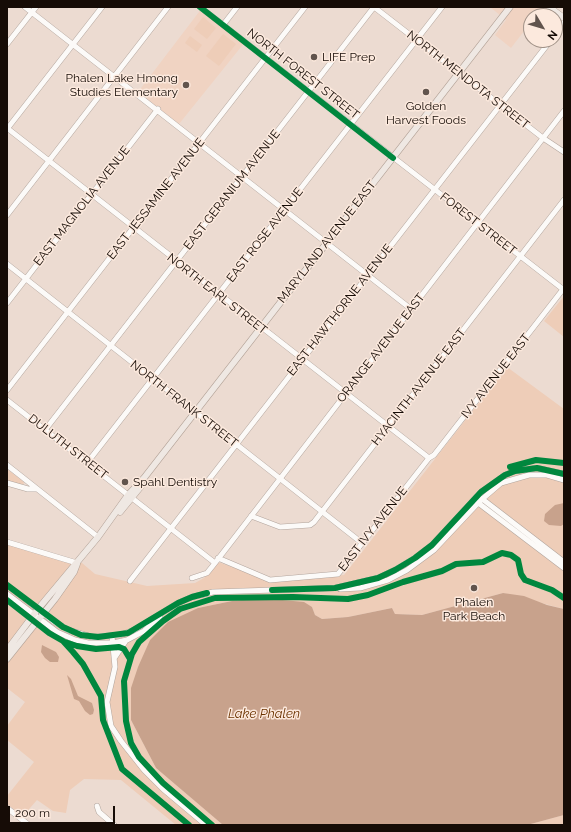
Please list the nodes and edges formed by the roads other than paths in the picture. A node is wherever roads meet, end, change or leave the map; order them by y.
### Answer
1 (25, 7) edge
2 (36, 7) edge
3 (102, 7) edge
4 (168, 7) edge
5 (200, 7) edge
6 (237, 7) edge
7 (305, 7) edge
8 (374, 7) edge
9 (442, 7) edge
10 (510, 7) edge
11 (549, 7) edge
12 (32, 12) junction
13 (564, 18) edge
14 (223, 25) junction
15 (416, 40) junction
16 (7, 44) edge
17 (73, 44) junction
18 (545, 48) edge
19 (266, 58) junction
20 (459, 73) junction
21 (115, 76) junction
22 (308, 92) junction
23 (500, 105) junction
24 (158, 110) junction
25 (564, 111) edge
26 (351, 125) junction
27 (7, 128) edge
28 (543, 138) junction
29 (200, 143) junction
30 (564, 152) edge
31 (393, 158) junction
32 (49, 161) junction
33 (242, 176) junction
34 (434, 190) junction
35 (91, 195) junction
36 (564, 200) edge
37 (284, 210) junction
38 (7, 215) edge
39 (478, 224) junction
40 (134, 228) junction
41 (326, 243) junction
42 (520, 257) junction
43 (176, 262) junction
44 (7, 264) edge
45 (368, 276) junction
46 (26, 279) junction
47 (564, 289) edge
48 (218, 294) junction
49 (7, 303) edge
50 (411, 309) junction
51 (68, 312) junction
52 (260, 328) junction
53 (110, 346) junction
54 (302, 360) junction
55 (152, 379) junction
56 (7, 390) edge
57 (345, 393) junction
58 (7, 400) edge
59 (195, 412) junction
60 (388, 427) junction
61 (45, 430) junction
62 (236, 445) junction
63 (427, 459) junction
64 (87, 463) junction
65 (7, 465) edge
66 (564, 474) edge
67 (280, 479) junction
68 (564, 480) edge
69 (7, 483) edge
70 (37, 489) junction
71 (130, 496) junction
72 (478, 499) junction
73 (322, 512) junction
74 (251, 516) junction
75 (171, 529) junction
76 (98, 537) junction
77 (7, 542) edge
78 (362, 543) junction
79 (217, 560) junction
80 (564, 562) edge
81 (77, 563) junction
82 (564, 568) edge
83 (192, 578) dead end
84 (130, 581) dead end
85 (7, 585) edge
86 (7, 594) edge
87 (170, 608) junction
88 (38, 609) junction
89 (44, 613) junction
90 (34, 614) junction
91 (39, 619) junction
92 (112, 636) junction
93 (127, 640) junction
94 (113, 643) junction
95 (7, 650) edge
96 (114, 657) junction
97 (7, 659) edge
98 (97, 806) dead end
99 (7, 808) edge
100 (29, 825) edge
101 (114, 825) edge
102 (206, 825) edge

1 - 12 street
2 - 12 street
3 - 17 street
4 - 21 street
5 - 14 street, NORTH FOREST STREET
6 - 14 street
7 - 19 street, EAST JESSAMINE AVENUE
8 - 15 street, NORTH MENDOTA STREET
8 - 22 street, EAST GERANIUM AVENUE
9 - 15 street, EAST ROSE AVENUE
10 - 20 main road, MARYLAND AVENUE EAST
11 - 13 main road
12 - 16 street
12 - 17 street
14 - 19 street, NORTH FOREST STREET
15 - 20 street, NORTH MENDOTA STREET
15 - 26 street, EAST ROSE AVENUE
17 - 21 street
17 - 27 street
18 - 23 street, EAST HAWTHORNE AVENUE
19 - 22 street, NORTH FOREST STREET
19 - 29 street, EAST JESSAMINE AVENUE
20 - 23 street, NORTH MENDOTA STREET
20 - 31 main road, MARYLAND AVENUE EAST
21 - 24 street
21 - 32 street
22 - 26 street, NORTH FOREST STREET
22 - 33 street, EAST GERANIUM AVENUE
23 - 28 street, NORTH MENDOTA STREET
23 - 34 street, EAST HAWTHORNE AVENUE
24 - 29 street
24 - 35 street, EAST MAGNOLIA AVENUE
25 - 28 street, ORANGE AVENUE EAST
26 - 31 street, NORTH FOREST STREET
26 - 37 street, EAST ROSE AVENUE
27 - 32 street, NORTH EARL STREET
28 - 30 street, NORTH MENDOTA STREET
28 - 39 street, ORANGE AVENUE EAST
29 - 33 street
29 - 40 street, EAST JESSAMINE AVENUE
31 - 34 street, FOREST STREET
31 - 41 main road, MARYLAND AVENUE EAST
32 - 35 street, NORTH EARL STREET
32 - 38 street
33 - 37 street
33 - 43 street, EAST GERANIUM AVENUE
34 - 39 street, FOREST STREET
34 - 45 street, EAST HAWTHORNE AVENUE
35 - 40 street, NORTH EARL STREET
35 - 46 street, EAST MAGNOLIA AVENUE
36 - 42 street, HYACINTH AVENUE EAST
37 - 41 street
37 - 48 street, EAST ROSE AVENUE
39 - 42 street, FOREST STREET
39 - 50 street, ORANGE AVENUE EAST
40 - 43 street, NORTH EARL STREET
40 - 51 street, EAST JESSAMINE AVENUE
41 - 45 street
41 - 52 main road, MARYLAND AVENUE EAST
42 - 47 street, FOREST STREET
42 - 60 street, HYACINTH AVENUE EAST
43 - 48 street, NORTH EARL STREET
43 - 53 street, EAST GERANIUM AVENUE
44 - 46 street, NORTH FRANK STREET
45 - 50 street
45 - 54 street, EAST HAWTHORNE AVENUE
46 - 49 street, EAST MAGNOLIA AVENUE
46 - 51 street, NORTH FRANK STREET
47 - 63 street, IVY AVENUE EAST
48 - 52 street, NORTH EARL STREET
48 - 55 street, EAST ROSE AVENUE
50 - 57 street, ORANGE AVENUE EAST
51 - 53 street, NORTH FRANK STREET
51 - 56 street, EAST JESSAMINE AVENUE
52 - 54 street, NORTH EARL STREET
52 - 59 main road, MARYLAND AVENUE EAST
53 - 55 street, NORTH FRANK STREET
53 - 61 street, EAST GERANIUM AVENUE
54 - 57 street, NORTH EARL STREET
54 - 62 street, EAST HAWTHORNE AVENUE
55 - 59 street, NORTH FRANK STREET
55 - 64 street, EAST ROSE AVENUE
57 - 60 street, NORTH EARL STREET
57 - 67 street, ORANGE AVENUE EAST
58 - 61 street, DULUTH STREET
59 - 62 street, NORTH FRANK STREET
59 - 71 main road, MARYLAND AVENUE EAST
60 - 63 street, NORTH EARL STREET
60 - 73 street, HYACINTH AVENUE EAST
61 - 64 street, DULUTH STREET
62 - 67 street, NORTH FRANK STREET
62 - 75 street, EAST HAWTHORNE AVENUE
63 - 78 street, EAST IVY AVENUE
64 - 71 street, DULUTH STREET
65 - 70 street
66 - 72 street
67 - 73 street, NORTH FRANK STREET
67 - 74 street, ORANGE AVENUE EAST
68 - 72 street
69 - 70 street
70 - 76 street
71 - 75 street, DULUTH STREET
71 - 76 main road, MARYLAND AVENUE EAST
72 - 80 street
72 - 82 street
72 - 87 street
73 - 74 street, HYACINTH AVENUE EAST
73 - 78 street, NORTH FRANK STREET
74 - 79 street, ORANGE AVENUE EAST
75 - 79 street, DULUTH STREET
75 - 84 street, EAST HAWTHORNE AVENUE
76 - 81 main road, MARYLAND AVENUE EAST
77 - 81 street
78 - 79 street, EAST IVY AVENUE
79 - 83 street, ORANGE AVENUE EAST
81 - 88 main road, MARYLAND AVENUE EAST
81 - 89 main road, MARYLAND AVENUE EAST
85 - 88 street
86 - 90 street
87 - 92 street
87 - 93 street
88 - 89 street
88 - 90 main road, MARYLAND AVENUE EAST
89 - 91 main road, MARYLAND AVENUE EAST
89 - 92 street
90 - 91 street
90 - 95 main road, MARYLAND AVENUE EAST
91 - 94 street
91 - 97 main road, MARYLAND AVENUE EAST
92 - 94 street
93 - 94 street
93 - 96 street
94 - 96 street
96 - 102 street
98 - 101 street
99 - 100 street

